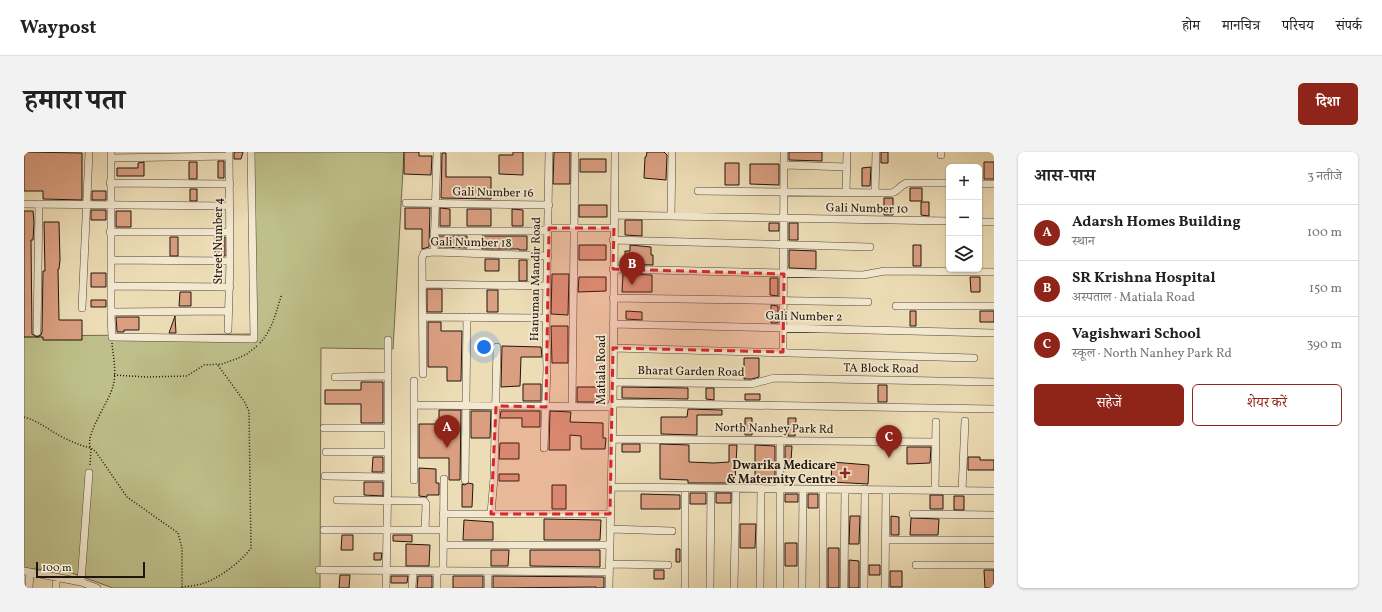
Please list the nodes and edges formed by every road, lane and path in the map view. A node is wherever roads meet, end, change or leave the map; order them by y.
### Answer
1 (89, 152) edge
2 (250, 152) edge
3 (437, 152) edge
4 (549, 152) edge
5 (575, 152) edge
6 (615, 152) edge
7 (672, 152) edge
8 (784, 152) edge
9 (847, 152) edge
10 (876, 152) edge
11 (229, 154) edge
12 (111, 155) edge
13 (785, 165) junction
14 (846, 167) junction
15 (110, 183) junction
16 (946, 183) edge
17 (230, 184) junction
18 (982, 184) edge
19 (994, 184) edge
20 (698, 191) dead end
21 (785, 191) junction
22 (846, 192) junction
23 (875, 192) junction
24 (406, 203) dead end
25 (436, 203) junction
26 (24, 204) edge
27 (40, 204) junction
28 (87, 205) junction
29 (110, 205) junction
30 (549, 205) junction
31 (230, 206) junction
32 (614, 215) junction
33 (671, 216) junction
34 (785, 218) junction
35 (946, 221) edge
36 (982, 222) edge
37 (994, 222) edge
38 (549, 228) junction
39 (574, 228) junction
40 (614, 228) junction
41 (434, 231) junction
42 (110, 232) junction
43 (230, 232) junction
44 (614, 240) junction
45 (784, 245) junction
46 (870, 247) dead end
47 (434, 252) junction
48 (548, 256) junction
49 (111, 260) junction
50 (230, 260) junction
51 (613, 269) junction
52 (994, 272) edge
53 (784, 274) junction
54 (423, 284) junction
55 (111, 286) junction
56 (547, 286) junction
57 (230, 287) junction
58 (282, 294) dead end
59 (613, 298) junction
60 (784, 300) junction
61 (868, 302) dead end
62 (896, 306) dead end
63 (994, 306) edge
64 (82, 308) dead end
65 (229, 311) junction
66 (111, 312) junction
67 (423, 317) junction
68 (467, 318) junction
69 (546, 318) junction
70 (613, 324) junction
71 (783, 328) junction
72 (228, 330) dead end
73 (37, 332) dead end
74 (994, 333) edge
75 (112, 337) junction
76 (388, 340) dead end
77 (497, 347) dead end
78 (613, 348) junction
79 (783, 352) junction
80 (974, 358) dead end
81 (217, 364) junction
82 (423, 374) dead end
83 (114, 375) junction
84 (388, 376) junction
85 (335, 377) dead end
86 (768, 379) joint
87 (414, 381) dead end
88 (613, 382) junction
89 (994, 382) edge
90 (414, 405) junction
91 (612, 405) junction
92 (465, 406) junction
93 (496, 406) junction
94 (546, 407) junction
95 (572, 407) junction
96 (994, 408) edge
97 (24, 417) edge
98 (965, 421) dead end
99 (936, 422) dead end
100 (324, 428) dead end
101 (388, 428) junction
102 (612, 438) junction
103 (780, 440) junction
104 (936, 442) junction
105 (91, 448) junction
106 (544, 448) dead end
107 (326, 452) dead end
108 (388, 452) junction
109 (89, 473) joint
110 (325, 476) dead end
111 (388, 477) junction
112 (444, 479) dead end
113 (414, 480) dead end
114 (464, 480) dead end
115 (611, 487) junction
116 (686, 488) junction
117 (711, 488) junction
118 (736, 488) junction
119 (761, 488) junction
120 (781, 488) junction
121 (803, 489) junction
122 (823, 489) junction
123 (845, 489) junction
124 (865, 489) junction
125 (886, 490) junction
126 (935, 490) junction
127 (962, 490) junction
128 (994, 491) edge
129 (337, 500) dead end
130 (388, 501) junction
131 (443, 514) junction
132 (491, 514) junction
133 (610, 514) junction
134 (914, 514) dead end
135 (994, 515) edge
136 (610, 529) junction
137 (324, 530) dead end
138 (387, 530) junction
139 (425, 530) junction
140 (443, 530) junction
141 (672, 531) dead end
142 (886, 540) junction
143 (994, 540) edge
144 (610, 545) junction
145 (443, 546) junction
146 (668, 565) dead end
147 (916, 565) dead end
148 (994, 565) edge
149 (609, 568) junction
150 (319, 570) dead end
151 (386, 570) junction
152 (27, 571) edge
153 (413, 571) junction
154 (440, 571) junction
155 (488, 571) junction
156 (56, 577) junction
157 (86, 585) edge
158 (182, 587) edge
159 (29, 588) edge
160 (56, 588) edge
161 (97, 588) edge
162 (386, 588) edge
163 (412, 588) edge
164 (436, 588) edge
165 (488, 588) edge
166 (609, 588) edge
167 (685, 588) edge
168 (710, 588) edge
169 (734, 588) edge
170 (760, 588) edge
171 (780, 588) edge
172 (802, 588) edge
173 (823, 588) edge
174 (844, 588) edge
175 (864, 588) edge
176 (885, 588) edge

1 - 28 street
2 - 75 street
3 - 25 street
4 - 30 street, Hanuman Mandir Road
5 - 39 street
6 - 32 street, Matiala Road
7 - 33 street
8 - 13 street
9 - 14 street
10 - 23 street
11 - 12 street
11 - 17 street, Street Number 4
12 - 15 street
13 - 14 street
13 - 21 street
14 - 22 street
15 - 17 street
15 - 29 street
16 - 23 street
17 - 31 street, Street Number 4
18 - 19 street
20 - 21 street
21 - 22 street
21 - 34 street
22 - 23 street
24 - 25 street, Gali Number 16
25 - 30 street, Gali Number 16
25 - 41 street
26 - 27 street
27 - 28 street
27 - 73 street
28 - 29 street
28 - 64 street
29 - 31 street
29 - 42 street
30 - 38 street, Hanuman Mandir Road
31 - 43 street, Street Number 4
32 - 33 street, Gali Number 10
32 - 40 street, Matiala Road
33 - 34 street, Gali Number 10
34 - 35 street, Gali Number 10
34 - 45 street
36 - 37 street
38 - 39 street
38 - 41 street
38 - 48 street, Hanuman Mandir Road
39 - 40 street
39 - 95 street
40 - 44 street, Matiala Road
41 - 47 street
42 - 43 street
42 - 49 street
43 - 50 street, Street Number 4
44 - 45 street
44 - 51 street, Matiala Road
45 - 46 street
45 - 53 street
47 - 48 street, Gali Number 18
47 - 54 street, Gali Number 18
48 - 56 street, Hanuman Mandir Road
49 - 50 street
49 - 55 street
50 - 57 street, Street Number 4
51 - 53 street
51 - 59 street, Matiala Road
52 - 53 street
53 - 60 street
54 - 56 street
54 - 67 street
55 - 57 street
55 - 66 street
56 - 69 street, Hanuman Mandir Road
57 - 65 street, Street Number 4
58 - 81 path
59 - 60 street
59 - 70 street, Matiala Road
60 - 61 street
60 - 71 street
62 - 63 street
65 - 66 street
65 - 72 street, Street Number 4
66 - 75 street
67 - 68 street
67 - 82 street
68 - 69 street
68 - 92 street
69 - 94 street, Hanuman Mandir Road
70 - 71 street, Gali Number 2
70 - 78 street, Matiala Road
71 - 74 street, Gali Number 2
71 - 79 street
75 - 83 path
76 - 84 street
77 - 93 street
78 - 79 street
78 - 88 street, Matiala Road
79 - 80 street
81 - 83 path
81 - 158 path
83 - 105 path
84 - 85 street
84 - 101 street
86 - 88 street, Bharat Garden Road
86 - 89 street, TA Block Road
87 - 90 street
88 - 91 street, Matiala Road
90 - 92 street
90 - 113 street
91 - 95 street
91 - 96 street
91 - 102 street, Matiala Road
92 - 93 street
92 - 114 street
93 - 94 street
93 - 132 street
94 - 95 street
94 - 106 street, Hanuman Mandir Road
97 - 105 path
98 - 127 street
99 - 104 street
100 - 101 street
101 - 108 street
102 - 103 street, North Nanhey Park Rd
102 - 115 street, Matiala Road
103 - 104 street, North Nanhey Park Rd
103 - 120 street
104 - 126 street
105 - 109 path
105 - 158 path
107 - 108 street
108 - 111 street
109 - 157 street
110 - 111 street
111 - 130 street
112 - 131 street
115 - 116 street
115 - 133 street, Matiala Road
116 - 117 street
116 - 167 street
117 - 118 street
117 - 168 street
118 - 119 street
118 - 169 street
119 - 120 street
119 - 170 street
120 - 121 street
120 - 171 street
121 - 122 street
121 - 172 street
122 - 123 street
122 - 173 street
123 - 124 street
123 - 174 street
124 - 125 street
124 - 175 street
125 - 126 street
125 - 142 street
126 - 127 street
127 - 128 street
129 - 130 street
130 - 138 street
130 - 139 street
131 - 132 street
131 - 140 street
132 - 133 street
133 - 136 street, Matiala Road
134 - 135 street
136 - 141 street
136 - 144 street, Matiala Road
137 - 138 street
138 - 139 street
138 - 151 street
139 - 140 street
140 - 145 street
142 - 143 street
142 - 176 street
144 - 145 street
144 - 149 street, Matiala Road
145 - 154 street
146 - 149 street
147 - 148 street
149 - 155 street
149 - 166 street, Matiala Road
150 - 151 street
151 - 153 street
151 - 162 street
152 - 156 street
152 - 159 street
153 - 154 street
153 - 163 street
154 - 155 street
154 - 164 street
155 - 165 street
156 - 157 street
156 - 160 street
157 - 161 street

